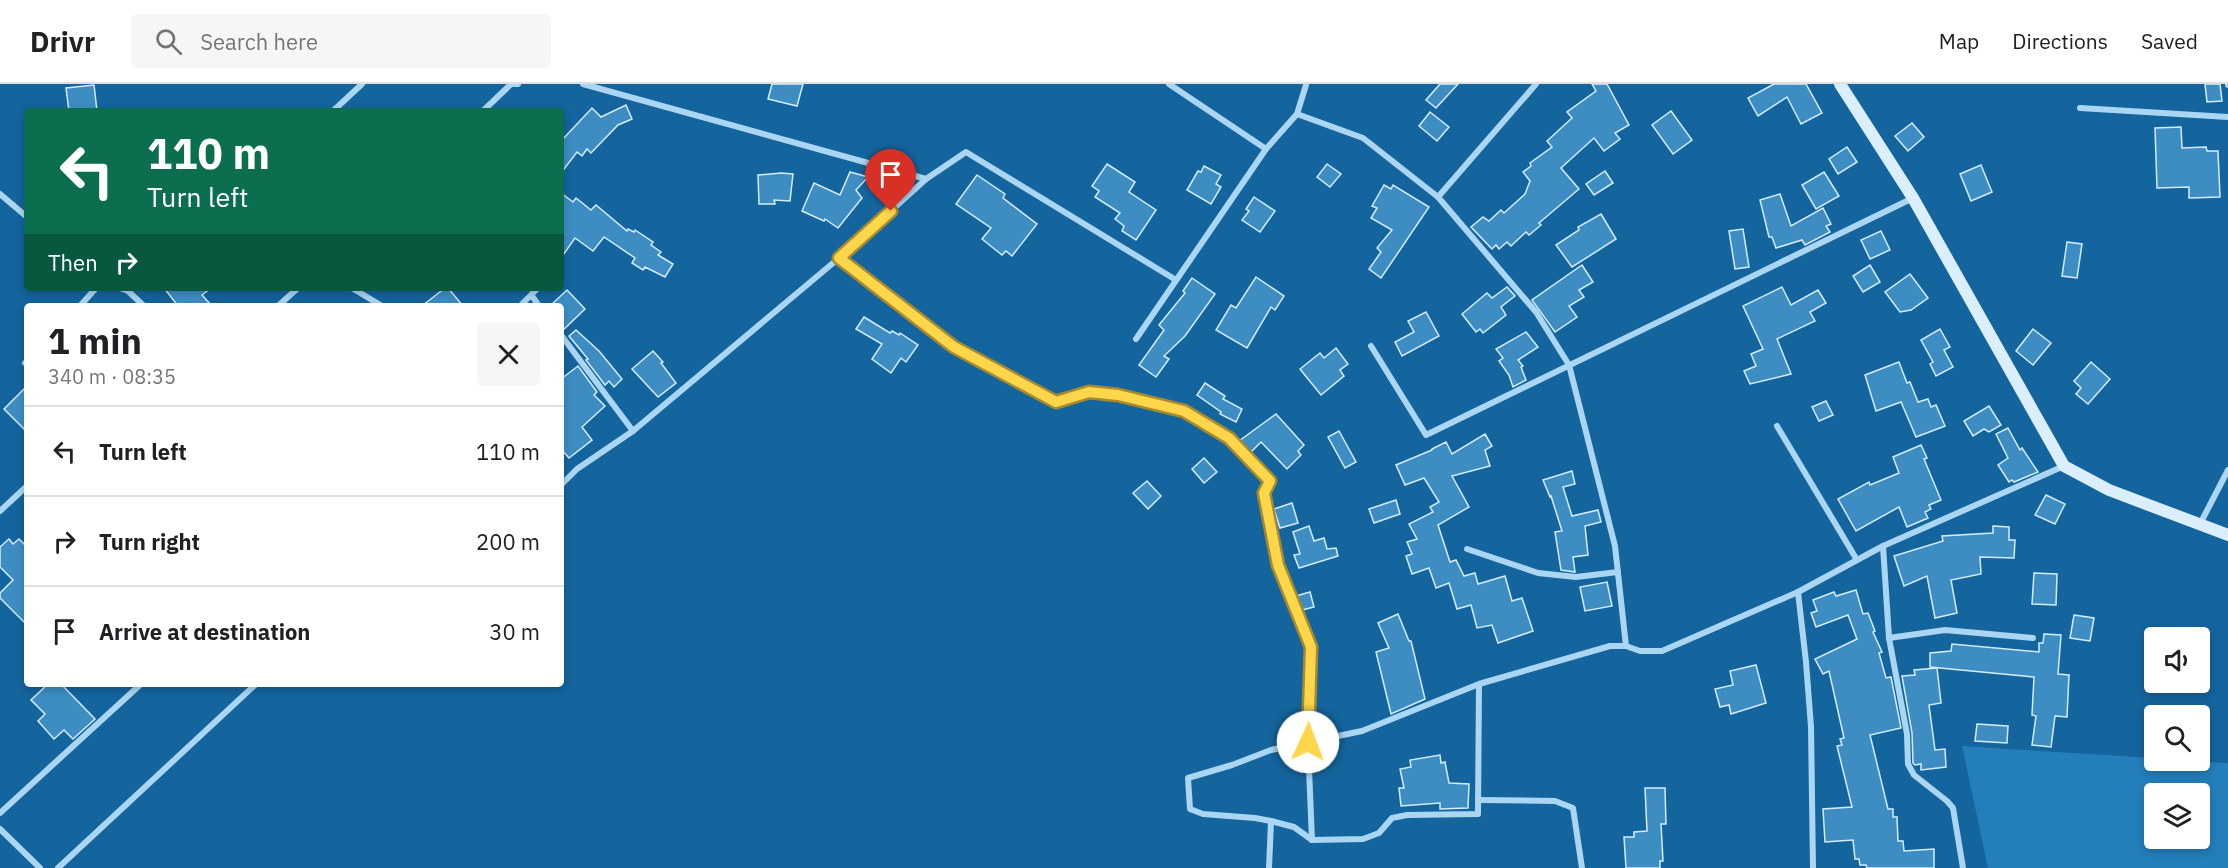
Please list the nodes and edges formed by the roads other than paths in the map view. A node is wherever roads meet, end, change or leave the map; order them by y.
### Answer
1 (362, 84) edge
2 (518, 84) edge
3 (583, 84) edge
4 (1170, 84) edge
5 (1536, 84) edge
6 (1840, 84) edge
7 (1306, 86) dead end
8 (336, 108) edge
9 (486, 108) edge
10 (2080, 108) dead end
11 (1297, 114) junction
12 (2228, 117) edge
13 (1266, 149) junction
14 (926, 179) junction
15 (0, 194) edge
16 (1438, 197) junction
17 (1912, 198) junction
18 (24, 214) edge
19 (839, 258) junction
20 (1176, 280) junction
21 (93, 291) edge
22 (131, 291) edge
23 (295, 291) edge
24 (357, 291) edge
25 (536, 291) edge
26 (532, 296) junction
27 (83, 303) edge
28 (141, 303) edge
29 (281, 303) edge
30 (377, 303) edge
31 (524, 303) edge
32 (537, 303) edge
33 (564, 339) edge
34 (1136, 339) dead end
35 (1371, 346) dead end
36 (1569, 365) junction
37 (1777, 426) dead end
38 (633, 431) junction
39 (2064, 466) junction
40 (2228, 470) edge
41 (564, 482) edge
42 (24, 489) edge
43 (0, 511) edge
44 (2200, 524) junction
45 (2228, 535) edge
46 (1883, 546) junction
47 (1467, 549) dead end
48 (1857, 560) junction
49 (1618, 572) junction
50 (1798, 592) junction
51 (1888, 638) junction
52 (2033, 638) dead end
53 (1626, 646) junction
54 (1479, 684) junction
55 (138, 687) edge
56 (252, 687) edge
57 (1308, 742) junction
58 (1478, 800) junction
59 (0, 813) edge
60 (1271, 821) junction
61 (0, 829) edge
62 (1312, 840) junction
63 (40, 868) edge
64 (58, 868) edge
65 (1269, 868) edge
66 (1582, 868) edge
67 (1813, 868) edge
68 (1963, 868) edge

1 - 8 street
2 - 9 street
3 - 14 street
4 - 13 street
5 - 16 street
6 - 17 street
7 - 11 street
10 - 12 street
11 - 13 street
11 - 16 street
13 - 20 street
14 - 19 street
14 - 20 street
15 - 18 street
16 - 36 street
17 - 36 street
17 - 39 street
19 - 38 street
19 - 57 street
20 - 34 street
21 - 27 street
22 - 28 street
23 - 29 street
24 - 30 street
25 - 26 street
26 - 31 street
26 - 32 street
33 - 38 street
35 - 36 street
36 - 49 street
37 - 48 street
38 - 41 street
39 - 44 street
39 - 46 street
40 - 44 street
42 - 43 street
44 - 45 street
46 - 48 street
46 - 51 street
47 - 49 street
48 - 50 street
49 - 53 street
50 - 53 street
50 - 67 street
51 - 52 street
51 - 68 street
53 - 54 street
54 - 57 street
54 - 58 street
55 - 59 street
56 - 64 street
57 - 60 street
57 - 62 street
58 - 62 street
58 - 66 street
60 - 62 street
60 - 65 street
61 - 63 street

